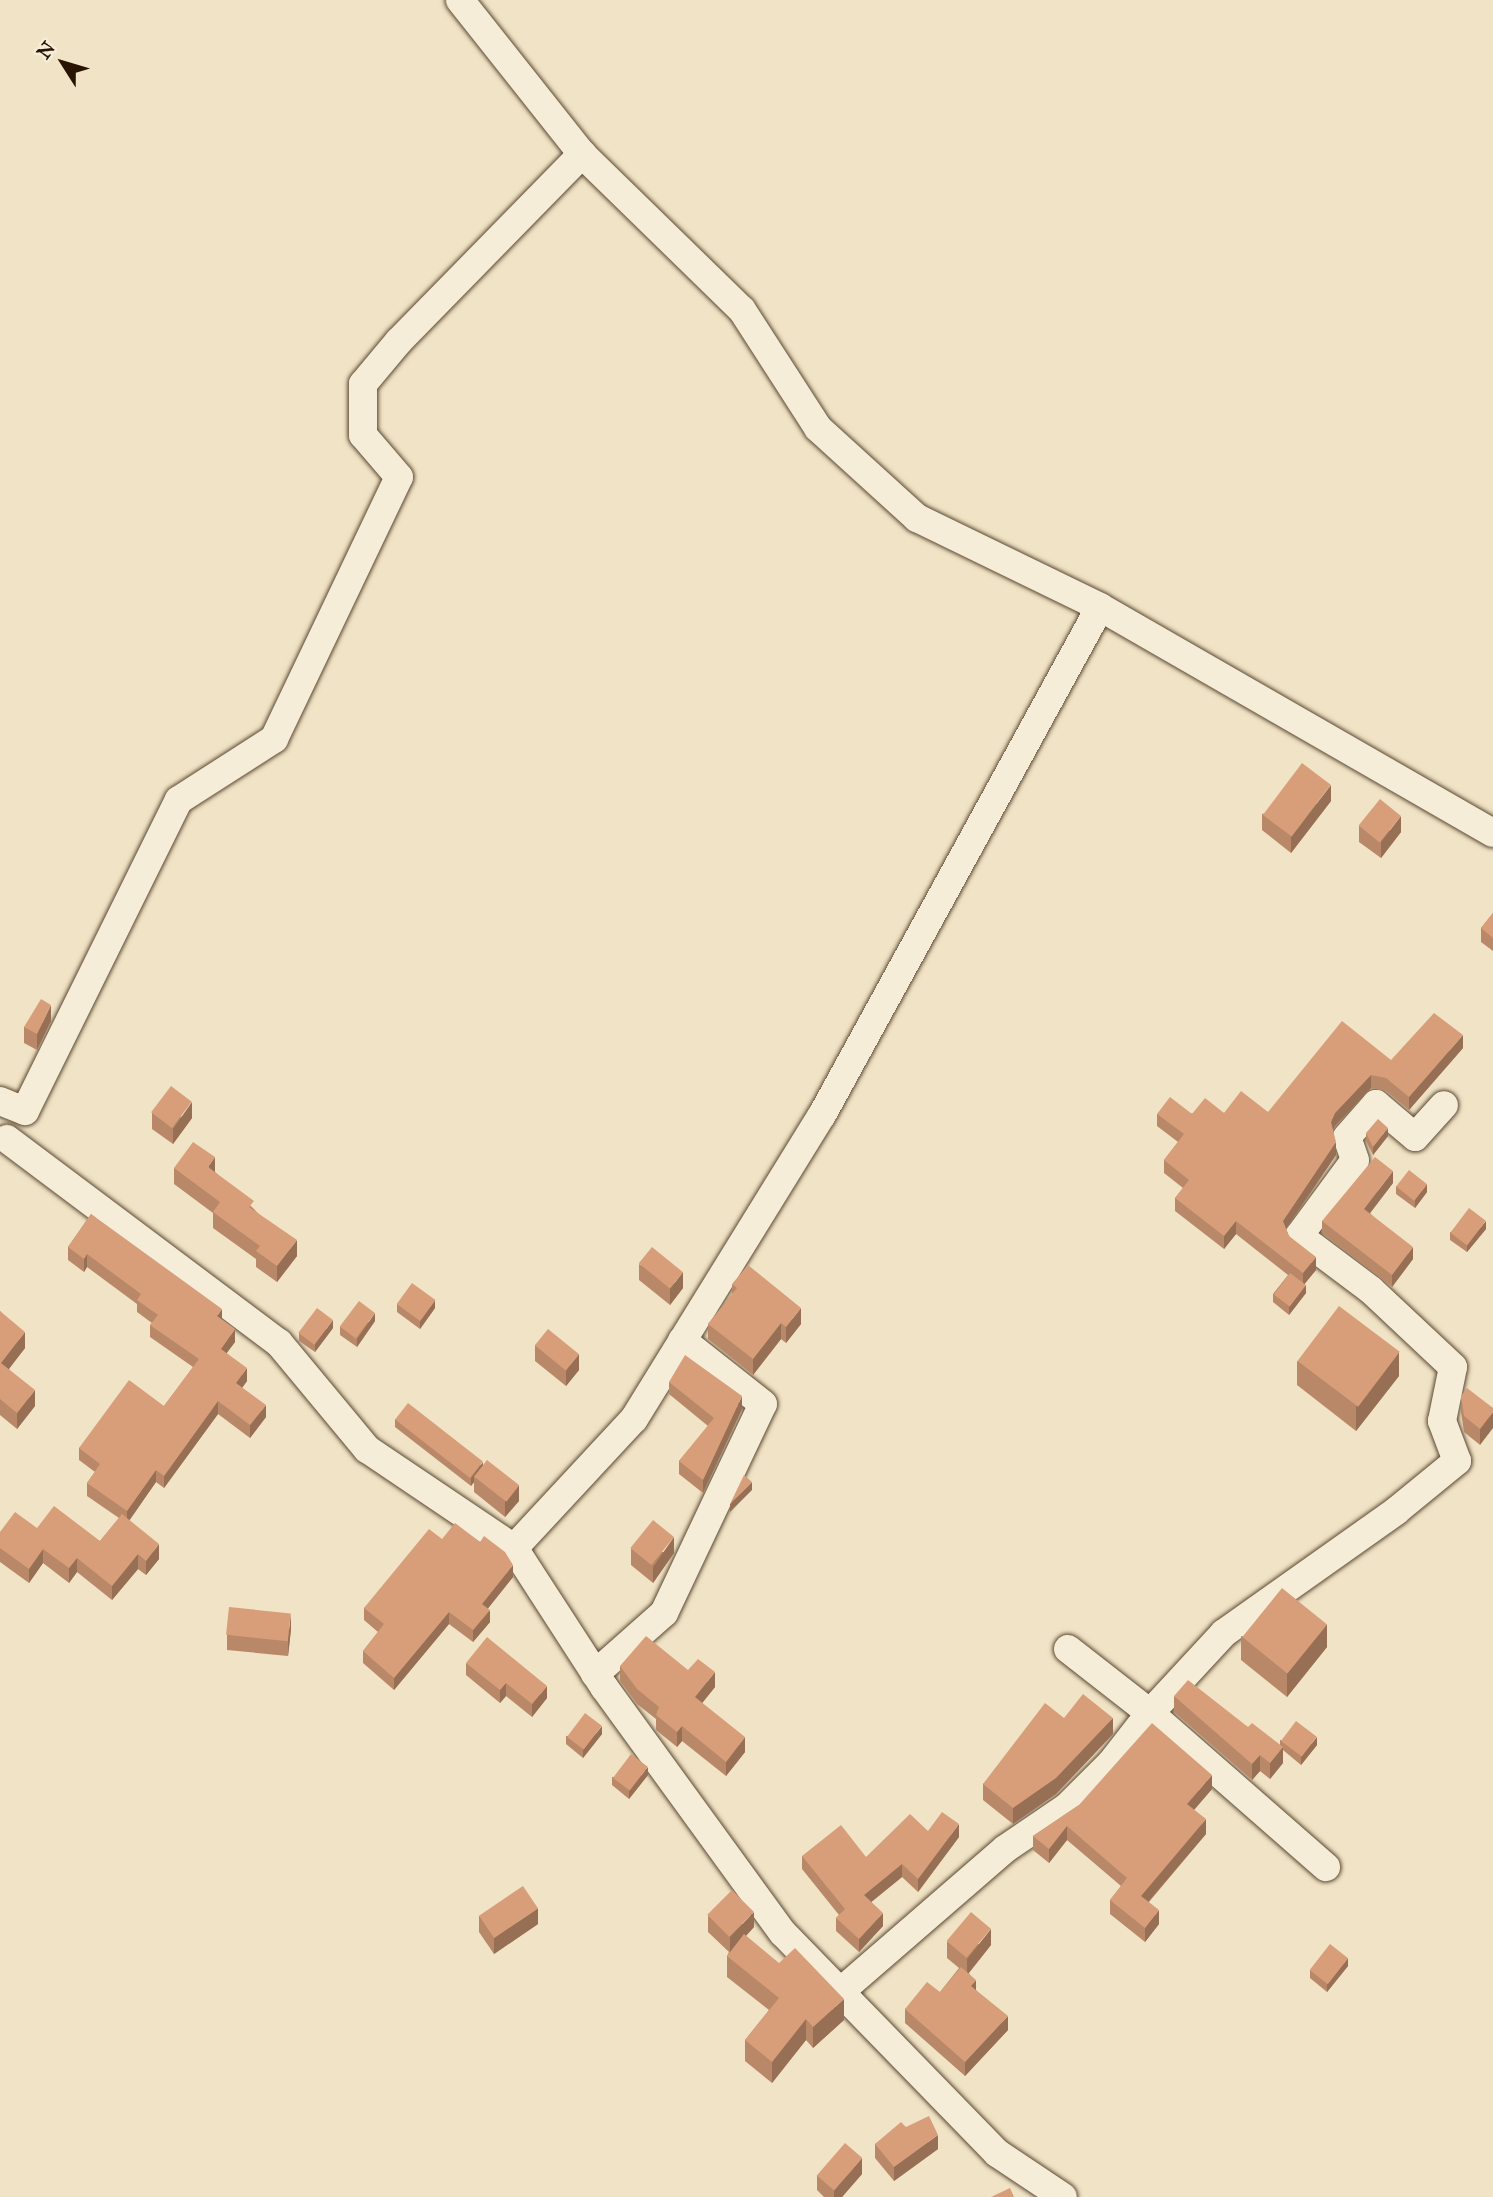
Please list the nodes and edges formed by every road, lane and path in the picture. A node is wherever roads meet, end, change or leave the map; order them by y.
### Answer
1 (460, 0) edge
2 (582, 154) junction
3 (1100, 607) junction
4 (1493, 833) edge
5 (1444, 1105) dead end
6 (13, 1106) edge
7 (4, 1144) edge
8 (682, 1340) junction
9 (514, 1548) junction
10 (1068, 1649) dead end
11 (595, 1674) junction
12 (1150, 1713) junction
13 (1326, 1867) dead end
14 (840, 1992) junction
15 (1063, 2197) edge

1 - 2 street
2 - 3 street
2 - 6 street
3 - 4 street
3 - 8 street
5 - 12 street
6 - 7 street
7 - 9 street
8 - 9 street
8 - 11 street
9 - 11 street
10 - 12 street
11 - 14 street
12 - 13 street
12 - 14 street
14 - 15 street

